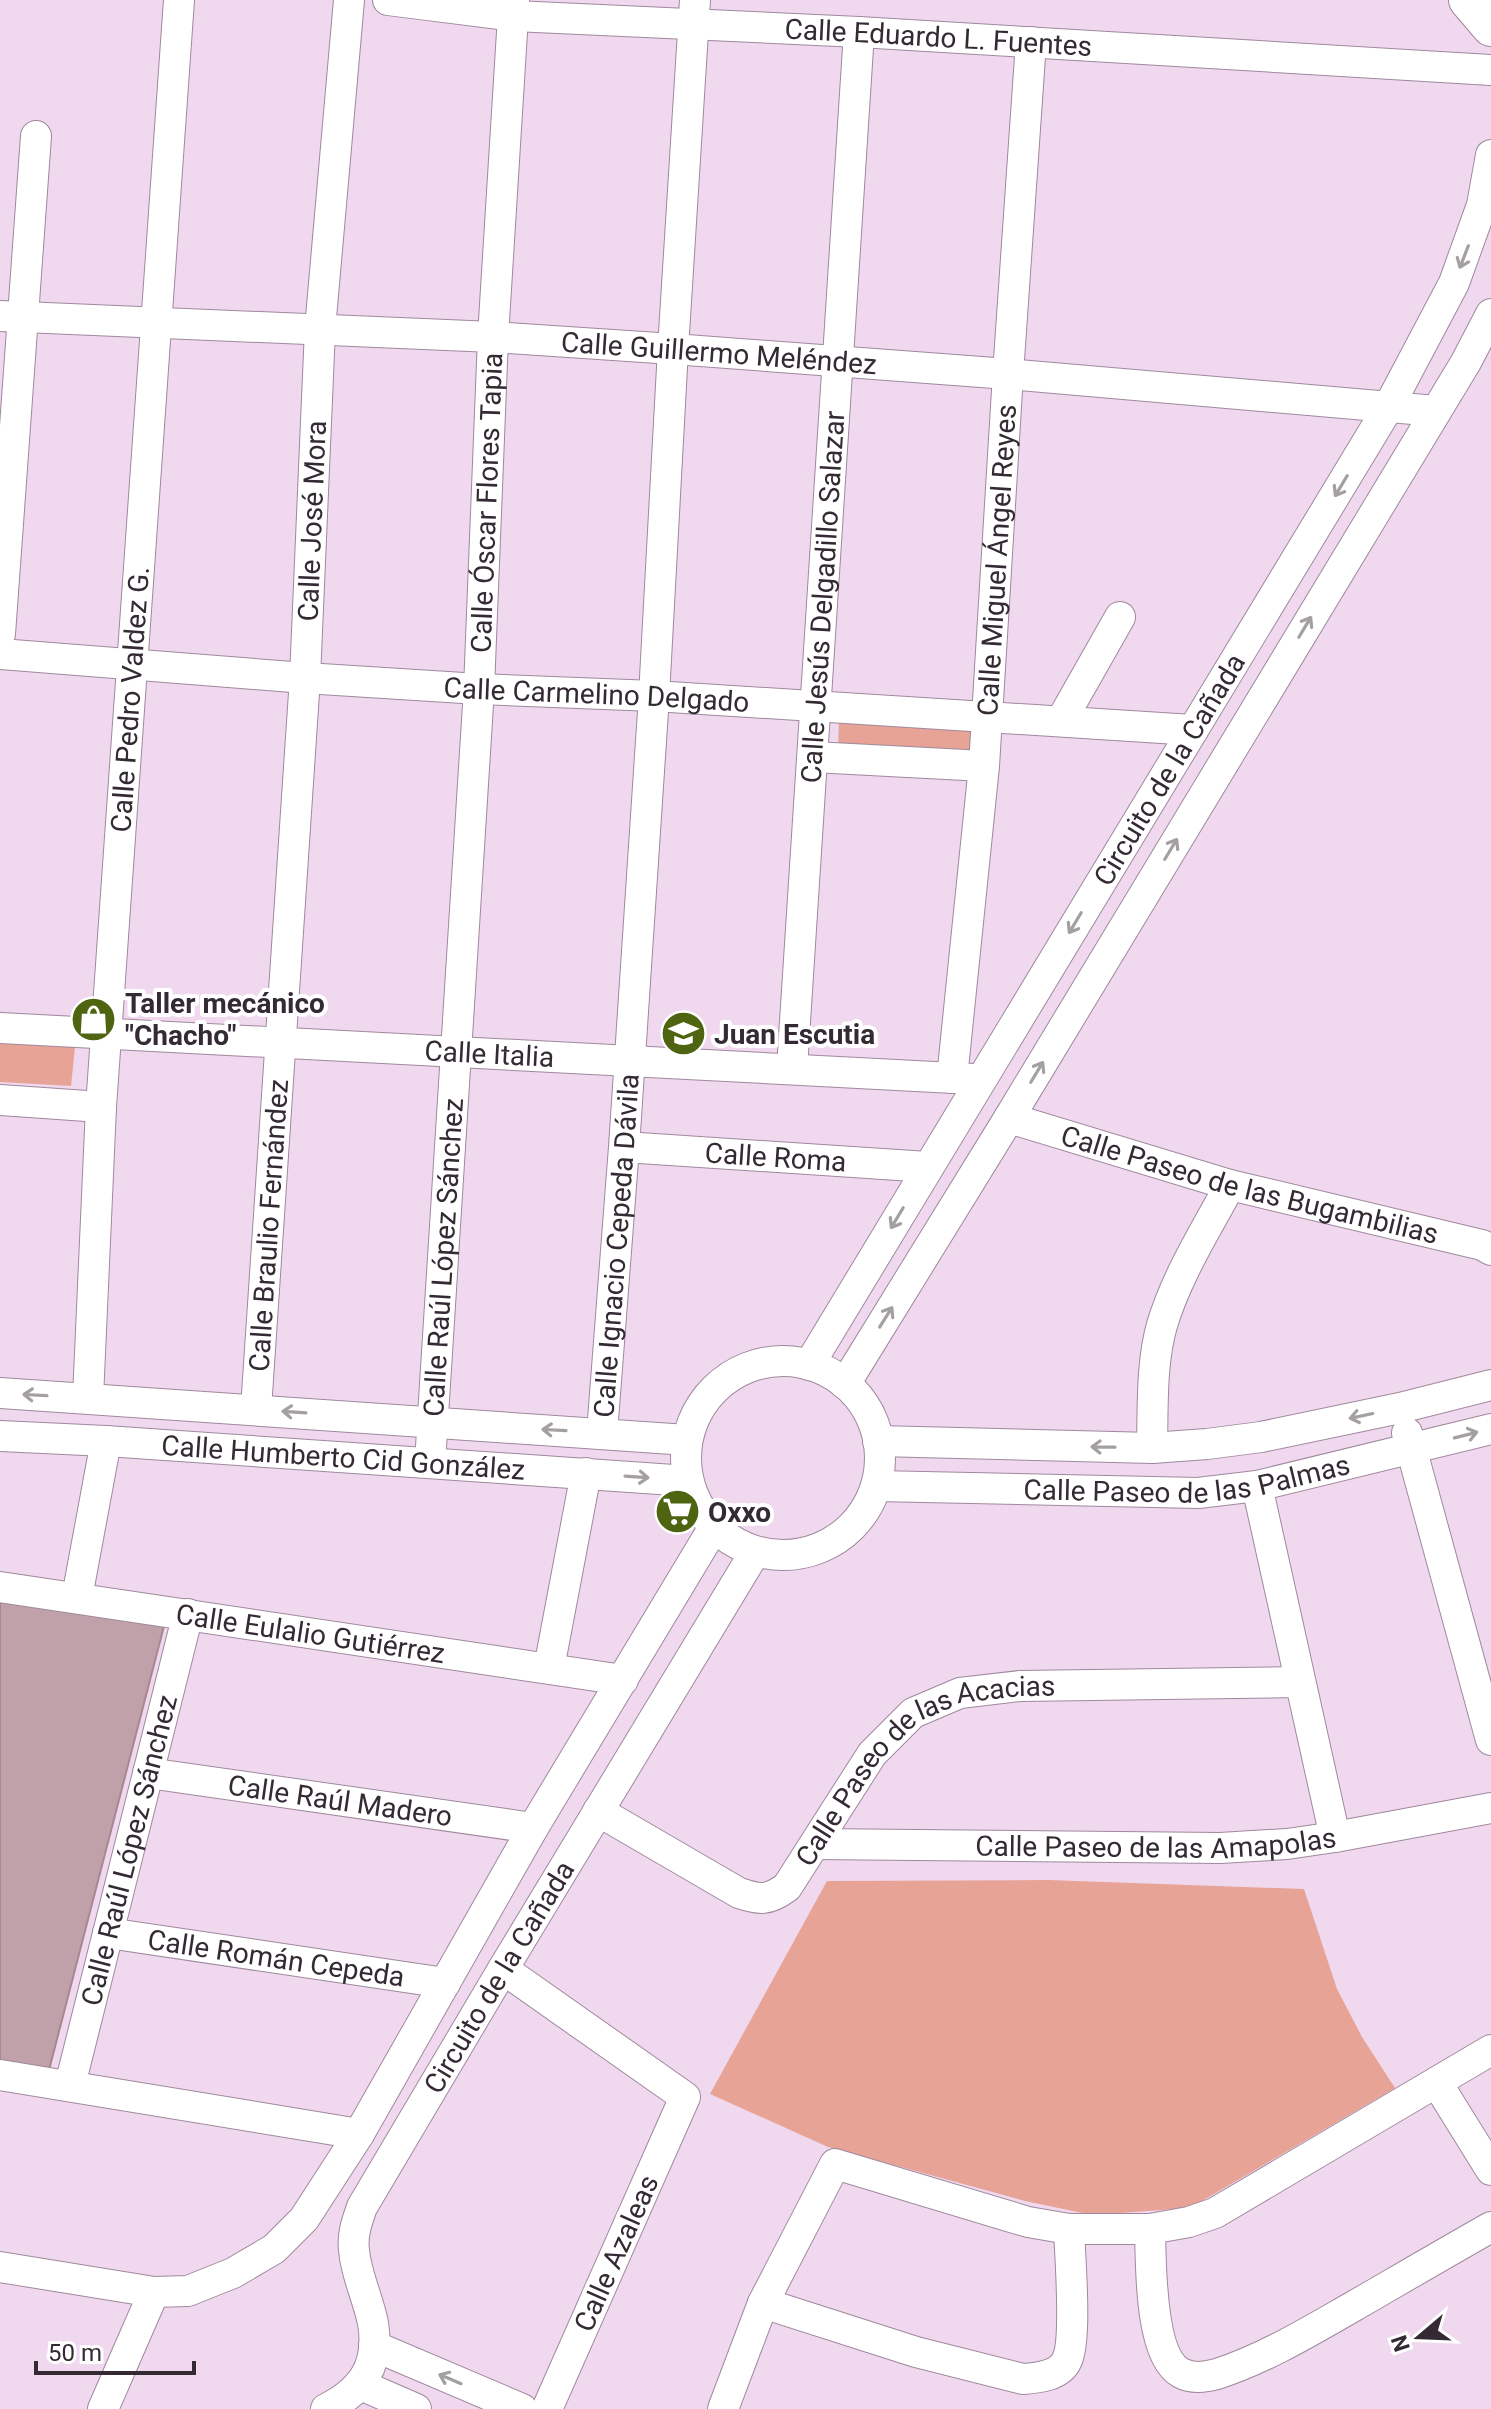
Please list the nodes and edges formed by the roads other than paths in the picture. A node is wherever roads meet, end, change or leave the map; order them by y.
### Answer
1 (179, 0) edge
2 (349, 0) edge
3 (388, 0) edge
4 (1468, 0) edge
5 (514, 8) edge
6 (694, 12) edge
7 (1491, 27) edge
8 (859, 32) junction
9 (1031, 42) junction
10 (1491, 70) edge
11 (36, 136) dead end
12 (1491, 155) edge
13 (1491, 314) edge
14 (12, 316) edge
15 (156, 321) junction
16 (320, 329) junction
17 (493, 337) junction
18 (673, 349) junction
19 (838, 361) junction
20 (1008, 374) junction
21 (1389, 406) junction
22 (1436, 411) junction
23 (1120, 617) dead end
24 (0, 634) edge
25 (0, 654) edge
26 (133, 663) junction
27 (305, 678) junction
28 (479, 689) junction
29 (654, 696) junction
30 (815, 706) junction
31 (987, 717) junction
32 (1061, 721) junction
33 (1193, 730) junction
34 (813, 757) junction
35 (984, 766) junction
36 (0, 1028) edge
37 (108, 1032) junction
38 (281, 1042) junction
39 (455, 1053) junction
40 (630, 1060) junction
41 (792, 1068) junction
42 (966, 1079) junction
43 (0, 1100) edge
44 (101, 1107) junction
45 (1009, 1118) junction
46 (624, 1147) junction
47 (928, 1167) junction
48 (1230, 1185) junction
49 (1491, 1250) edge
50 (809, 1365) junction
51 (845, 1384) junction
52 (1491, 1385) edge
53 (0, 1393) edge
54 (88, 1398) junction
55 (1400, 1408) junction
56 (256, 1409) junction
57 (433, 1422) junction
58 (1491, 1429) edge
59 (602, 1433) junction
60 (0, 1436) edge
61 (687, 1440) junction
62 (106, 1441) junction
63 (878, 1441) junction
64 (1152, 1448) junction
65 (1412, 1449) junction
66 (430, 1463) junction
67 (586, 1473) junction
68 (688, 1481) junction
69 (876, 1486) junction
70 (1257, 1486) junction
71 (714, 1527) junction
72 (755, 1552) junction
73 (0, 1587) edge
74 (77, 1597) junction
75 (188, 1614) junction
76 (549, 1668) junction
77 (623, 1680) junction
78 (1299, 1682) junction
79 (1491, 1740) edge
80 (148, 1773) junction
81 (1491, 1808) edge
82 (598, 1811) junction
83 (533, 1828) junction
84 (1335, 1837) junction
85 (816, 1844) junction
86 (108, 1933) junction
87 (503, 1969) junction
88 (445, 1983) junction
89 (1491, 2050) edge
90 (0, 2075) edge
91 (1437, 2083) junction
92 (70, 2085) junction
93 (359, 2134) junction
94 (1491, 2170) edge
95 (1491, 2227) edge
96 (1069, 2229) junction
97 (1150, 2229) junction
98 (0, 2267) edge
99 (154, 2292) junction
100 (763, 2303) junction
101 (374, 2346) junction
102 (361, 2385) junction
103 (103, 2409) edge
104 (326, 2409) edge
105 (416, 2409) edge
106 (522, 2409) edge
107 (547, 2409) edge
108 (723, 2409) edge

1 - 15 street, Calle Pedro Valdez G.
2 - 16 street, Calle José Mora
3 - 5 street, Calle Eduardo L. Fuentes
4 - 7 main road
5 - 6 street, Calle Eduardo L. Fuentes
5 - 17 street, Calle Óscar Flores Tapia
6 - 8 street, Calle Eduardo L. Fuentes
6 - 18 street, Calle Ignacio Cepeda Dávila
8 - 9 street, Calle Eduardo L. Fuentes
8 - 19 street, Calle Jesús Delgadillo Salazar
9 - 10 street, Calle Eduardo L. Fuentes
9 - 20 street, Calle Miguel Ángel Reyes
11 - 14 street
12 -> 21 street, Circuito de la Cañada
13 - 22 street, Circuito de la Cañada
14 - 15 street, Calle Guillermo Meléndez
14 - 24 street
15 - 16 street, Calle Guillermo Meléndez
15 - 26 street, Calle Pedro Valdez G.
16 - 17 street, Calle Guillermo Meléndez
16 - 27 street, Calle José Mora
17 - 18 street, Calle Guillermo Meléndez
17 - 28 street, Calle Óscar Flores Tapia
18 - 19 street, Calle Guillermo Meléndez
18 - 29 street, Calle Ignacio Cepeda Dávila
19 - 20 street, Calle Guillermo Meléndez
19 - 30 street, Calle Jesús Delgadillo Salazar
20 - 21 street, Calle Guillermo Meléndez
20 - 31 street, Calle Miguel Ángel Reyes
21 - 22 street, Calle Guillermo Meléndez
21 -> 33 street, Circuito de la Cañada
45 -> 22 street, Circuito de la Cañada
23 - 32 street
25 - 26 street, Calle Carmelino Delgado
26 - 27 street, Calle Carmelino Delgado
26 - 37 street, Calle Pedro Valdez G.
27 - 28 street, Calle Carmelino Delgado
27 - 38 street, Calle José Mora
28 - 29 street, Calle Carmelino Delgado
28 - 39 street, Calle Óscar Flores Tapia
29 - 30 street, Calle Carmelino Delgado
29 - 40 street, Calle Ignacio Cepeda Dávila
30 - 31 street, Calle Carmelino Delgado
30 - 34 street, Calle Jesús Delgadillo Salazar
31 - 32 street, Calle Carmelino Delgado
31 - 35 street, Calle Miguel Ángel Reyes
32 - 33 street, Calle Carmelino Delgado
33 -> 42 street, Circuito de la Cañada
34 - 35 street
34 - 41 street, Calle Jesús Delgadillo Salazar
35 - 42 street, Calle Miguel Ángel Reyes
36 - 37 street, Calle Italia
37 - 38 street, Calle Italia
37 - 44 street, Calle Pedro Valdez G.
38 - 39 street, Calle Italia
38 - 56 street, Calle Braulio Fernández
39 - 40 street, Calle Italia
39 - 57 street, Calle Raúl López Sánchez
40 - 41 street, Calle Italia
40 - 46 street, Calle Ignacio Cepeda Dávila
41 - 42 street, Calle Italia
42 - 47 street, Circuito de la Cañada
43 - 44 street
44 - 54 street, Calle Pedro Valdez G.
45 - 48 street, Calle Paseo de las Bugambilias
51 -> 45 street, Circuito de la Cañada
46 - 47 street, Calle Roma
46 - 59 street, Calle Ignacio Cepeda Dávila
47 -> 50 street, Circuito de la Cañada
48 - 49 street, Calle Paseo de las Bugambilias
48 - 64 street
50 - 51 street
50 - 61 street
51 - 63 street
52 - 55 street, Calle Paseo de las Palmas
54 -> 53 street, Calle Humberto Cid González
54 - 56 street, Calle Humberto Cid González
55 -> 64 street, Calle Paseo de las Palmas
55 - 65 street
57 -> 56 street, Calle Humberto Cid González
59 -> 57 street, Calle Humberto Cid González
57 - 66 street, Calle Raúl López Sánchez
65 -> 58 street, Calle Paseo de las Palmas
59 - 61 street, Calle Humberto Cid González
60 - 62 street, Calle Humberto Cid González
61 - 68 street
62 - 66 street, Calle Humberto Cid González
62 - 74 street
64 -> 63 street, Calle Paseo de las Palmas
63 - 69 street
65 - 70 street, Calle Paseo de las Palmas
65 - 79 street
66 - 67 street, Calle Humberto Cid González
67 -> 68 street, Calle Humberto Cid González
67 - 76 street
68 - 71 street
69 - 70 street, Calle Paseo de las Palmas
69 - 72 street
70 - 78 street
71 - 72 street
71 - 77 street, Circuito de la Cañada
72 - 82 street, Circuito de la Cañada
73 - 74 street, Calle Eulalio Gutiérrez
74 - 75 street, Calle Eulalio Gutiérrez
75 - 76 street, Calle Eulalio Gutiérrez
75 - 80 street, Calle Raúl López Sánchez
76 - 77 street, Calle Eulalio Gutiérrez
77 - 83 street, Circuito de la Cañada
78 - 84 street
78 - 85 street, Calle Paseo de las Acacias
80 - 83 street, Calle Raúl Madero
80 - 86 street, Calle Raúl López Sánchez
81 - 84 street, Calle Paseo de las Amapolas
82 - 85 street, Calle Paseo de las Acacias
82 - 87 street, Circuito de la Cañada
83 - 88 street, Circuito de la Cañada
84 - 85 street, Calle Paseo de las Amapolas
86 - 88 street, Calle Román Cepeda
86 - 92 street, Calle Raúl López Sánchez
87 - 101 street, Circuito de la Cañada
87 - 107 street, Calle Azaleas
88 - 93 street, Circuito de la Cañada
89 - 91 street
90 - 92 street
91 - 94 street
91 - 97 street
92 - 93 street
93 - 99 street, Circuito de la Cañada
95 - 97 street
96 - 97 street
96 - 100 street
96 - 100 street
98 - 99 street
99 - 103 street
100 - 108 street
101 - 102 street, Circuito de la Cañada
106 -> 101 street
102 - 104 street
102 - 105 street

